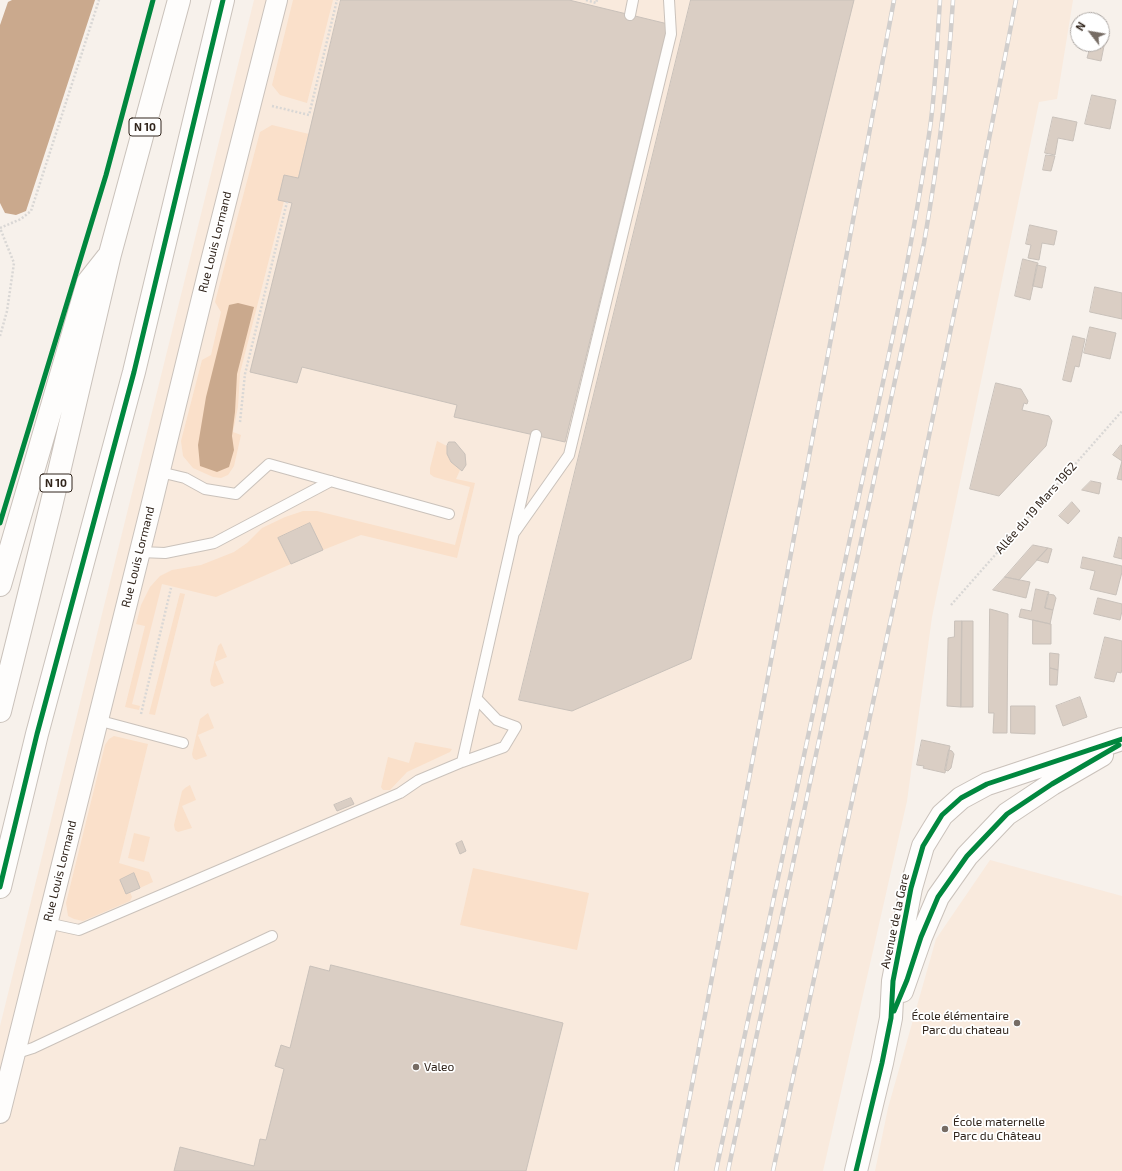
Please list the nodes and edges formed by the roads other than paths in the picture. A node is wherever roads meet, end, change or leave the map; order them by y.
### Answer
1 (179, 0) edge
2 (223, 0) edge
3 (277, 0) edge
4 (633, 0) edge
5 (669, 0) edge
6 (630, 15) dead end
7 (110, 254) junction
8 (536, 436) dead end
9 (160, 472) junction
10 (331, 481) junction
11 (449, 514) dead end
12 (514, 533) junction
13 (140, 552) junction
14 (0, 585) edge
15 (477, 699) junction
16 (0, 712) edge
17 (97, 720) junction
18 (1122, 739) edge
19 (183, 743) dead end
20 (1122, 743) edge
21 (462, 762) junction
22 (0, 886) edge
23 (46, 924) junction
24 (272, 936) dead end
25 (891, 1018) junction
26 (14, 1054) junction
27 (0, 1113) edge
28 (856, 1171) edge

1 - 7 main road, N 10
2 - 22 main road
3 - 9 street, Rue Louis Lormand
4 - 6 lane
5 - 12 lane
7 - 14 main road
7 - 16 main road, N 10
8 - 12 lane
9 - 10 lane
9 - 13 street, Rue Louis Lormand
10 - 11 lane
10 - 13 lane
12 - 15 lane
13 - 17 street, Rue Louis Lormand
15 - 21 lane
15 - 21 lane
17 - 19 lane
17 - 23 street, Rue Louis Lormand
18 - 25 main road, Avenue de la Gare
20 - 25 main road, Avenue de la Gare
21 - 23 lane
23 - 26 street, Rue Louis Lormand
24 - 26 lane
25 - 28 main road, Avenue de la Gare
26 - 27 street, Rue Louis Lormand

